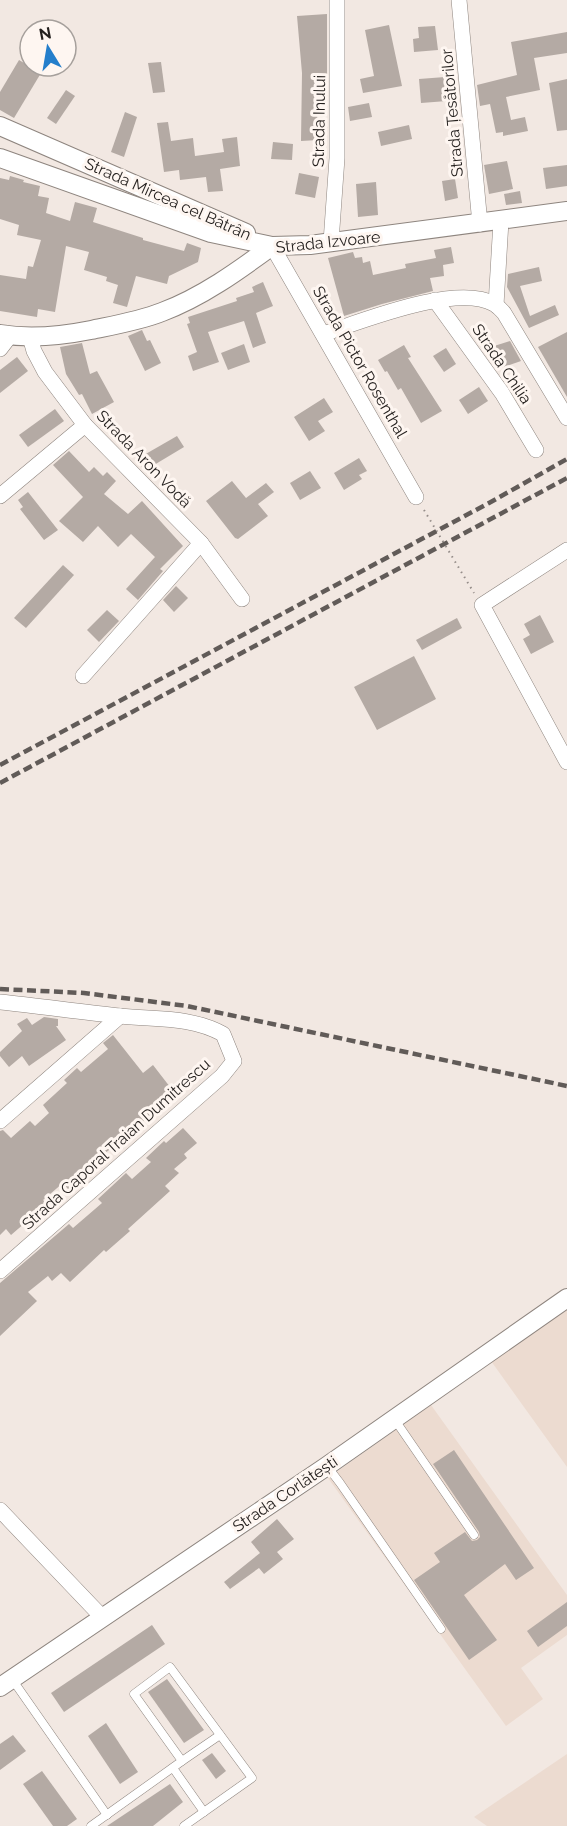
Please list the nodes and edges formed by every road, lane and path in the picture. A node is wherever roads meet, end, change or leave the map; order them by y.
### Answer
1 (337, 0) edge
2 (459, 0) edge
3 (0, 126) edge
4 (0, 158) edge
5 (567, 211) edge
6 (501, 221) junction
7 (480, 224) junction
8 (331, 242) junction
9 (272, 246) junction
10 (435, 300) junction
11 (496, 305) junction
12 (323, 334) junction
13 (30, 337) junction
14 (3, 339) edge
15 (567, 418) edge
16 (86, 425) junction
17 (536, 450) dead end
18 (0, 496) edge
19 (416, 497) joint
20 (201, 543) junction
21 (567, 550) edge
22 (242, 599) dead end
23 (482, 605) junction
24 (83, 676) dead end
25 (567, 762) edge
26 (0, 1002) edge
27 (120, 1016) junction
28 (0, 1121) edge
29 (0, 1271) edge
30 (567, 1299) edge
31 (394, 1418) junction
32 (327, 1466) junction
33 (0, 1510) edge
34 (474, 1535) dead end
35 (103, 1618) junction
36 (441, 1629) dead end
37 (6, 1683) edge
38 (220, 1735) junction
39 (182, 1761) junction
40 (173, 1768) junction
41 (204, 1812) junction
42 (106, 1815) junction
43 (91, 1826) edge
44 (184, 1826) edge

1 - 8 street, Strada Inului
2 - 7 street, Strada Țesătorilor
3 - 9 street, Strada Mircea cel Bătrân
4 - 9 street, Strada Mircea cel Bătrân
5 - 6 street, Strada Izvoare
6 - 7 street, Strada Izvoare
6 - 11 street
7 - 8 street, Strada Izvoare
8 - 9 street, Strada Izvoare
9 - 12 street, Strada Pictor Rosenthal
9 - 13 street, Strada Izvoare
10 - 11 street
10 - 12 street
10 - 17 street, Strada Chilia
11 - 15 street
12 - 19 street, Strada Pictor Rosenthal
13 - 14 street, Strada Izvoare
13 - 16 street, Strada Aron Vodă
16 - 18 street
16 - 20 street, Strada Aron Vodă
19 - 23 path
20 - 22 street, Strada Aron Vodă
20 - 24 street
21 - 23 street
23 - 25 street
26 - 27 street
27 - 28 street
27 - 29 street, Strada Caporal Traian Dumitrescu
30 - 31 street, Strada Corlătești
31 - 32 street, Strada Corlătești
31 - 34 lane
32 - 35 street, Strada Corlătești
32 - 36 lane
33 - 35 street
35 - 37 street, Strada Corlătești
37 - 42 lane
38 - 39 lane
38 - 39 lane
38 - 41 lane
39 - 40 lane
40 - 41 lane
40 - 42 lane
41 - 44 lane
42 - 43 lane

